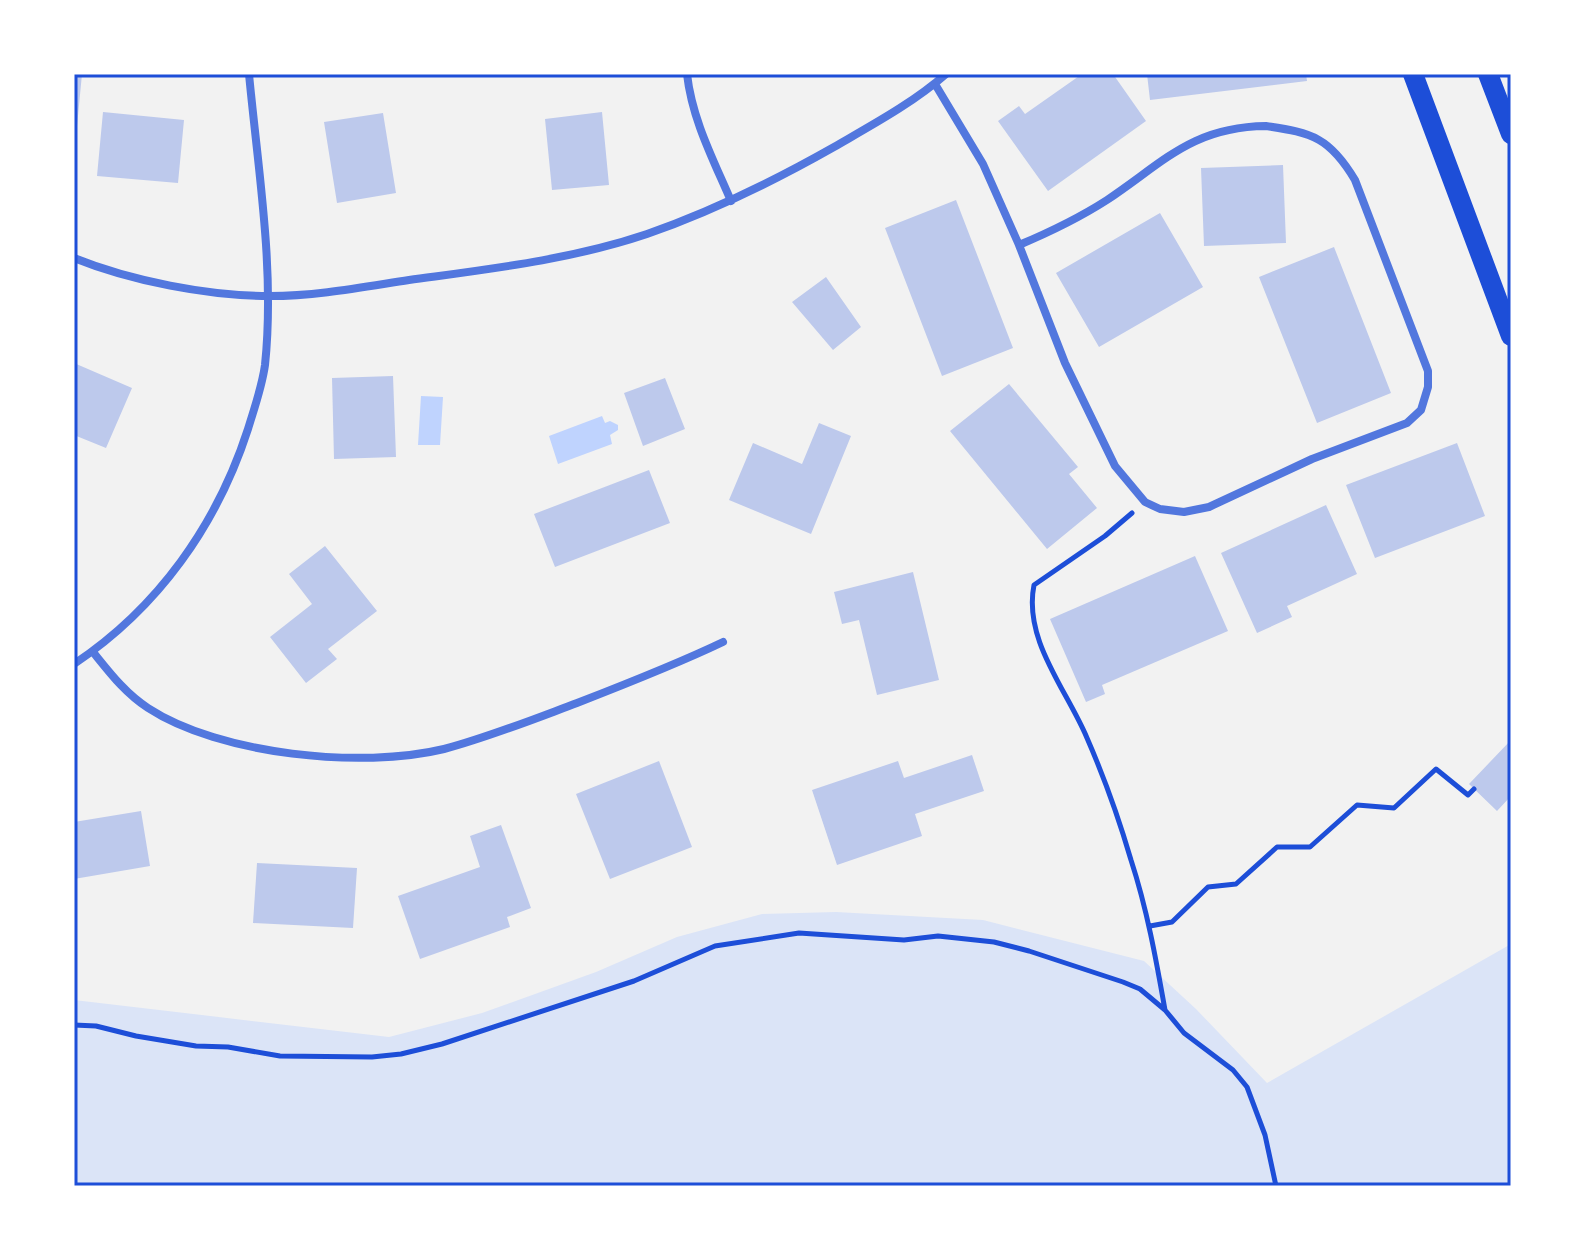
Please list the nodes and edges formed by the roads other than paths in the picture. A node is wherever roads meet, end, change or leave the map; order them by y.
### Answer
1 (249, 74) edge
2 (687, 74) edge
3 (946, 74) edge
4 (1413, 74) edge
5 (1488, 74) edge
6 (935, 84) junction
7 (1511, 134) edge
8 (731, 201) junction
9 (1019, 245) junction
10 (74, 258) edge
11 (267, 296) junction
12 (1511, 336) edge
13 (723, 642) dead end
14 (93, 652) junction
15 (74, 664) edge

1 - 11 street
2 - 8 street
3 - 6 street
4 - 12 main road
5 - 7 main road
6 - 8 street
6 - 9 street
8 - 11 street
9 - 9 street
10 - 11 street
11 - 14 street
13 - 14 street
14 - 15 street

